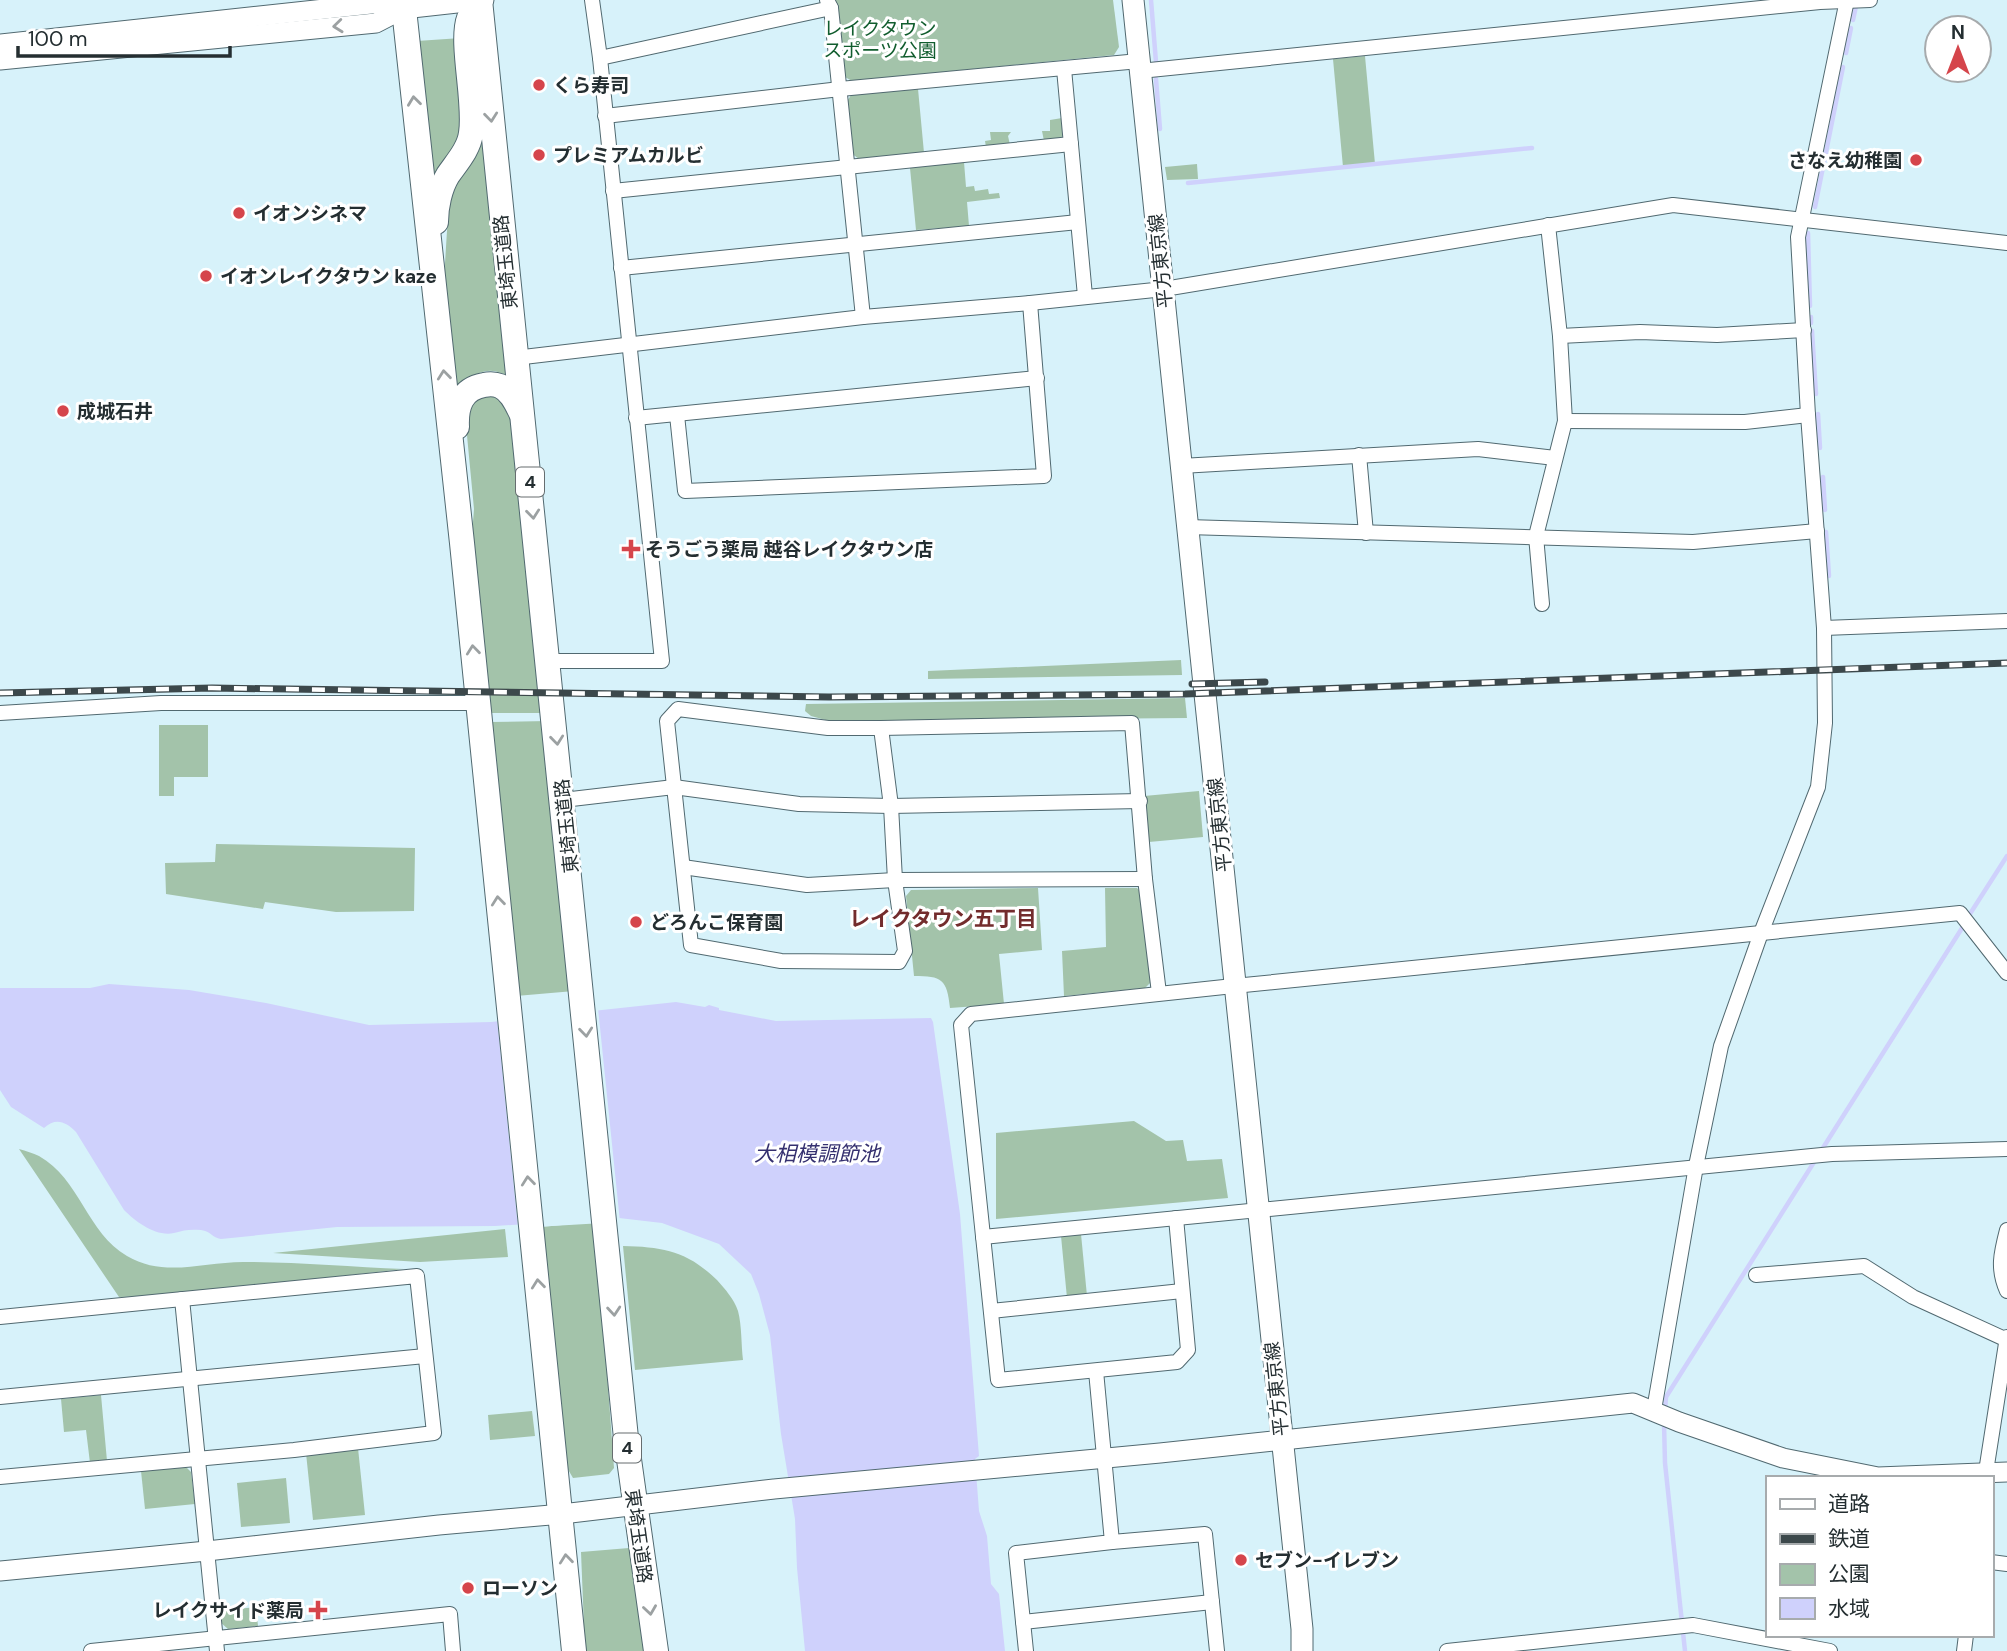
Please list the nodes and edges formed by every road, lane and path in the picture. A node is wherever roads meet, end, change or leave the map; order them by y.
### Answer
1 (481, 0) edge
2 (592, 0) edge
3 (1133, 0) edge
4 (1847, 0) edge
5 (1870, 0) edge
6 (405, 3) edge
7 (829, 4) edge
8 (0, 44) edge
9 (600, 58) junction
10 (0, 60) edge
11 (1139, 66) junction
12 (1065, 69) junction
13 (839, 89) junction
14 (605, 116) junction
15 (1071, 144) junction
16 (847, 167) junction
17 (613, 191) junction
18 (1801, 220) junction
19 (1078, 222) junction
20 (1548, 225) junction
21 (2007, 243) edge
22 (854, 244) junction
23 (433, 264) junction
24 (621, 268) junction
25 (1164, 289) junction
26 (1086, 296) junction
27 (1030, 303) junction
28 (863, 317) junction
29 (1804, 330) junction
30 (1560, 336) junction
31 (629, 343) junction
32 (515, 358) junction
33 (1037, 378) junction
34 (677, 415) junction
35 (1808, 415) junction
36 (636, 418) junction
37 (524, 419) junction
38 (1565, 421) junction
39 (1359, 455) junction
40 (1555, 458) junction
41 (1181, 466) junction
42 (1187, 527) junction
43 (1817, 531) junction
44 (1366, 533) junction
45 (1536, 536) junction
46 (462, 543) junction
47 (1542, 604) dead end
48 (2007, 621) edge
49 (1824, 628) junction
50 (548, 661) junction
51 (478, 703) junction
52 (0, 713) edge
53 (881, 728) junction
54 (674, 787) junction
55 (563, 800) junction
56 (1140, 801) junction
57 (891, 806) junction
58 (683, 867) junction
59 (1145, 879) junction
60 (895, 880) junction
61 (1760, 933) junction
62 (2007, 973) edge
63 (1235, 986) junction
64 (1159, 993) junction
65 (2007, 1149) edge
66 (1696, 1166) junction
67 (1259, 1209) junction
68 (1176, 1218) junction
69 (2007, 1230) edge
70 (983, 1237) junction
71 (1756, 1275) dead end
72 (1182, 1291) junction
73 (2007, 1291) edge
74 (182, 1299) junction
75 (991, 1311) junction
76 (0, 1317) edge
77 (2007, 1339) edge
78 (425, 1356) junction
79 (1096, 1371) junction
80 (189, 1378) junction
81 (0, 1397) edge
82 (1661, 1414) junction
83 (1282, 1441) junction
84 (199, 1458) junction
85 (1103, 1459) junction
86 (2007, 1472) edge
87 (1985, 1475) edge
88 (1873, 1476) edge
89 (1932, 1476) edge
90 (0, 1477) edge
91 (634, 1505) junction
92 (562, 1514) junction
93 (1112, 1542) junction
94 (207, 1551) junction
95 (0, 1572) edge
96 (1212, 1602) junction
97 (1023, 1622) junction
98 (217, 1644) edge
99 (91, 1651) edge
100 (453, 1651) edge
101 (574, 1651) edge
102 (656, 1651) edge
103 (1026, 1651) edge
104 (1217, 1651) edge
105 (1302, 1651) edge
106 (1447, 1651) edge
107 (1830, 1651) edge

1 - 6 street
1 - 23 highway, 4
1 -> 32 highway, 東埼玉道路 / 4
2 - 9 street
3 - 11 main road, 平方東京線
4 - 5 street
4 - 11 street
4 - 18 street
6 - 8 street
6 -> 10 street
23 -> 6 highway, 4
7 - 9 street
7 - 13 street
9 - 14 street
11 - 12 street
11 - 25 main road, 平方東京線
12 - 13 street
12 - 15 street
13 - 14 street
13 - 16 street
14 - 17 street
15 - 16 street
15 - 19 street
16 - 17 street
16 - 22 street
17 - 24 street
18 - 20 street
18 - 21 street
18 - 29 street
19 - 22 street
19 - 26 street
20 - 25 street
20 - 30 street
22 - 24 street
22 - 28 street
46 -> 23 highway, 4
24 - 31 street
25 - 26 street
25 - 41 main road, 平方東京線
26 - 27 street
27 - 28 street
27 - 33 street
28 - 31 street
29 - 30 street
29 - 35 street
30 - 38 street
31 - 32 street
31 - 36 street
32 - 37 highway, 東埼玉道路 / 4
33 - 34 street
33 - 34 street
34 - 36 street
35 - 38 street
35 - 43 street
36 - 50 street
37 - 46 highway, 4
37 -> 50 highway, 東埼玉道路 / 4
38 - 40 street
39 - 40 street
39 - 41 street
39 - 44 street
40 - 45 street
41 - 42 main road, 平方東京線
42 - 44 street
42 - 63 main road, 平方東京線
43 - 45 street
43 - 49 street
44 - 45 street
45 - 47 street
51 -> 46 highway, 4
48 - 49 street
49 - 61 street
50 -> 55 highway, 東埼玉道路 / 4
51 - 52 street
92 -> 51 highway, 4
53 - 54 street
53 - 56 street
53 - 57 street
54 - 55 street
54 - 57 street
54 - 58 street
55 -> 91 highway, 東埼玉道路 / 4
56 - 57 street
56 - 59 street
57 - 60 street
58 - 60 street
58 - 60 street
59 - 60 street
59 - 64 street
61 - 62 street
61 - 63 street
61 - 66 street
63 - 64 street
63 - 67 main road, 平方東京線
64 - 70 street
65 - 66 street
66 - 67 street
66 - 82 street
67 - 68 street
67 - 83 main road, 平方東京線
68 - 70 street
68 - 72 street
69 - 73 street
70 - 75 street
71 - 77 street
72 - 75 street
72 - 79 street
74 - 76 street
74 - 78 street
74 - 80 street
75 - 79 street
77 - 87 street
78 - 80 street
78 - 84 street
79 - 85 street
80 - 81 street
80 - 84 street
82 - 83 street
82 - 88 street
83 - 85 street
83 - 105 main road, 平方東京線
84 - 90 street
84 - 94 street
85 - 91 street
85 - 93 street
86 - 87 street
87 - 89 street
91 - 92 street
91 -> 102 highway, 東埼玉道路 / 4
92 - 94 street
101 -> 92 highway, 4
93 - 96 street
93 - 97 street
94 - 95 street
94 - 98 street
96 - 97 street
96 - 104 street
97 - 103 street
98 - 99 street
98 - 100 street
106 - 107 street

